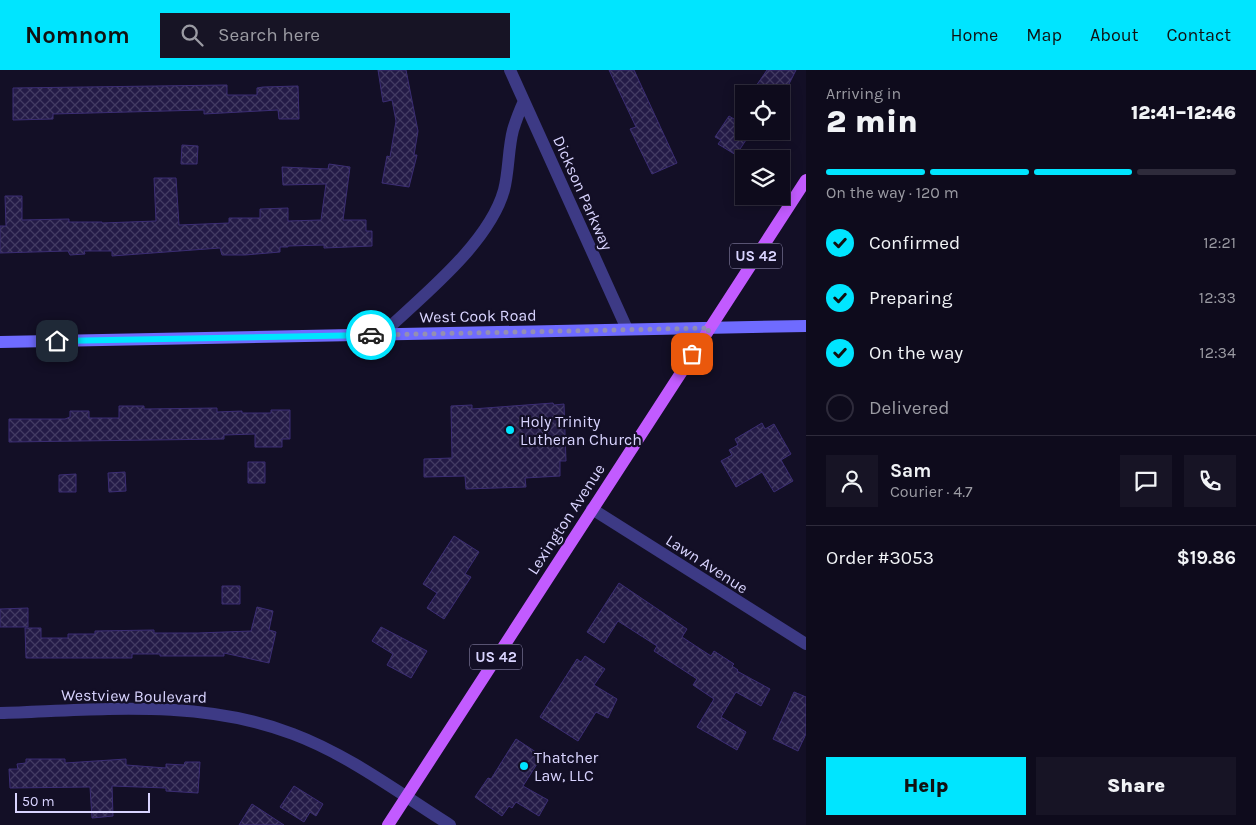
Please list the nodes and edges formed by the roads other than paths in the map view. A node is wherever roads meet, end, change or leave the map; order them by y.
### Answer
1 (510, 70) edge
2 (524, 101) junction
3 (806, 180) edge
4 (806, 326) edge
5 (710, 328) junction
6 (627, 329) junction
7 (381, 335) junction
8 (0, 342) edge
9 (592, 509) junction
10 (806, 644) edge
11 (0, 713) edge
12 (406, 797) junction
13 (388, 825) edge
14 (450, 825) edge

1 - 2 street, Dickson Parkway
2 - 6 street, Dickson Parkway
2 - 7 street
3 - 5 main road, Lexington Avenue / US 42
4 - 5 main road, West Cook Road
5 - 6 main road, West Cook Road
5 - 9 main road, Lexington Avenue / US 42
6 - 7 main road, West Cook Road
7 - 8 main road, West Cook Road
9 - 10 street, Lawn Avenue
9 - 12 main road, Lexington Avenue / US 42
11 - 12 street, Westview Boulevard
12 - 13 main road, Lexington Avenue / US 42
12 - 14 street, Westview Boulevard

